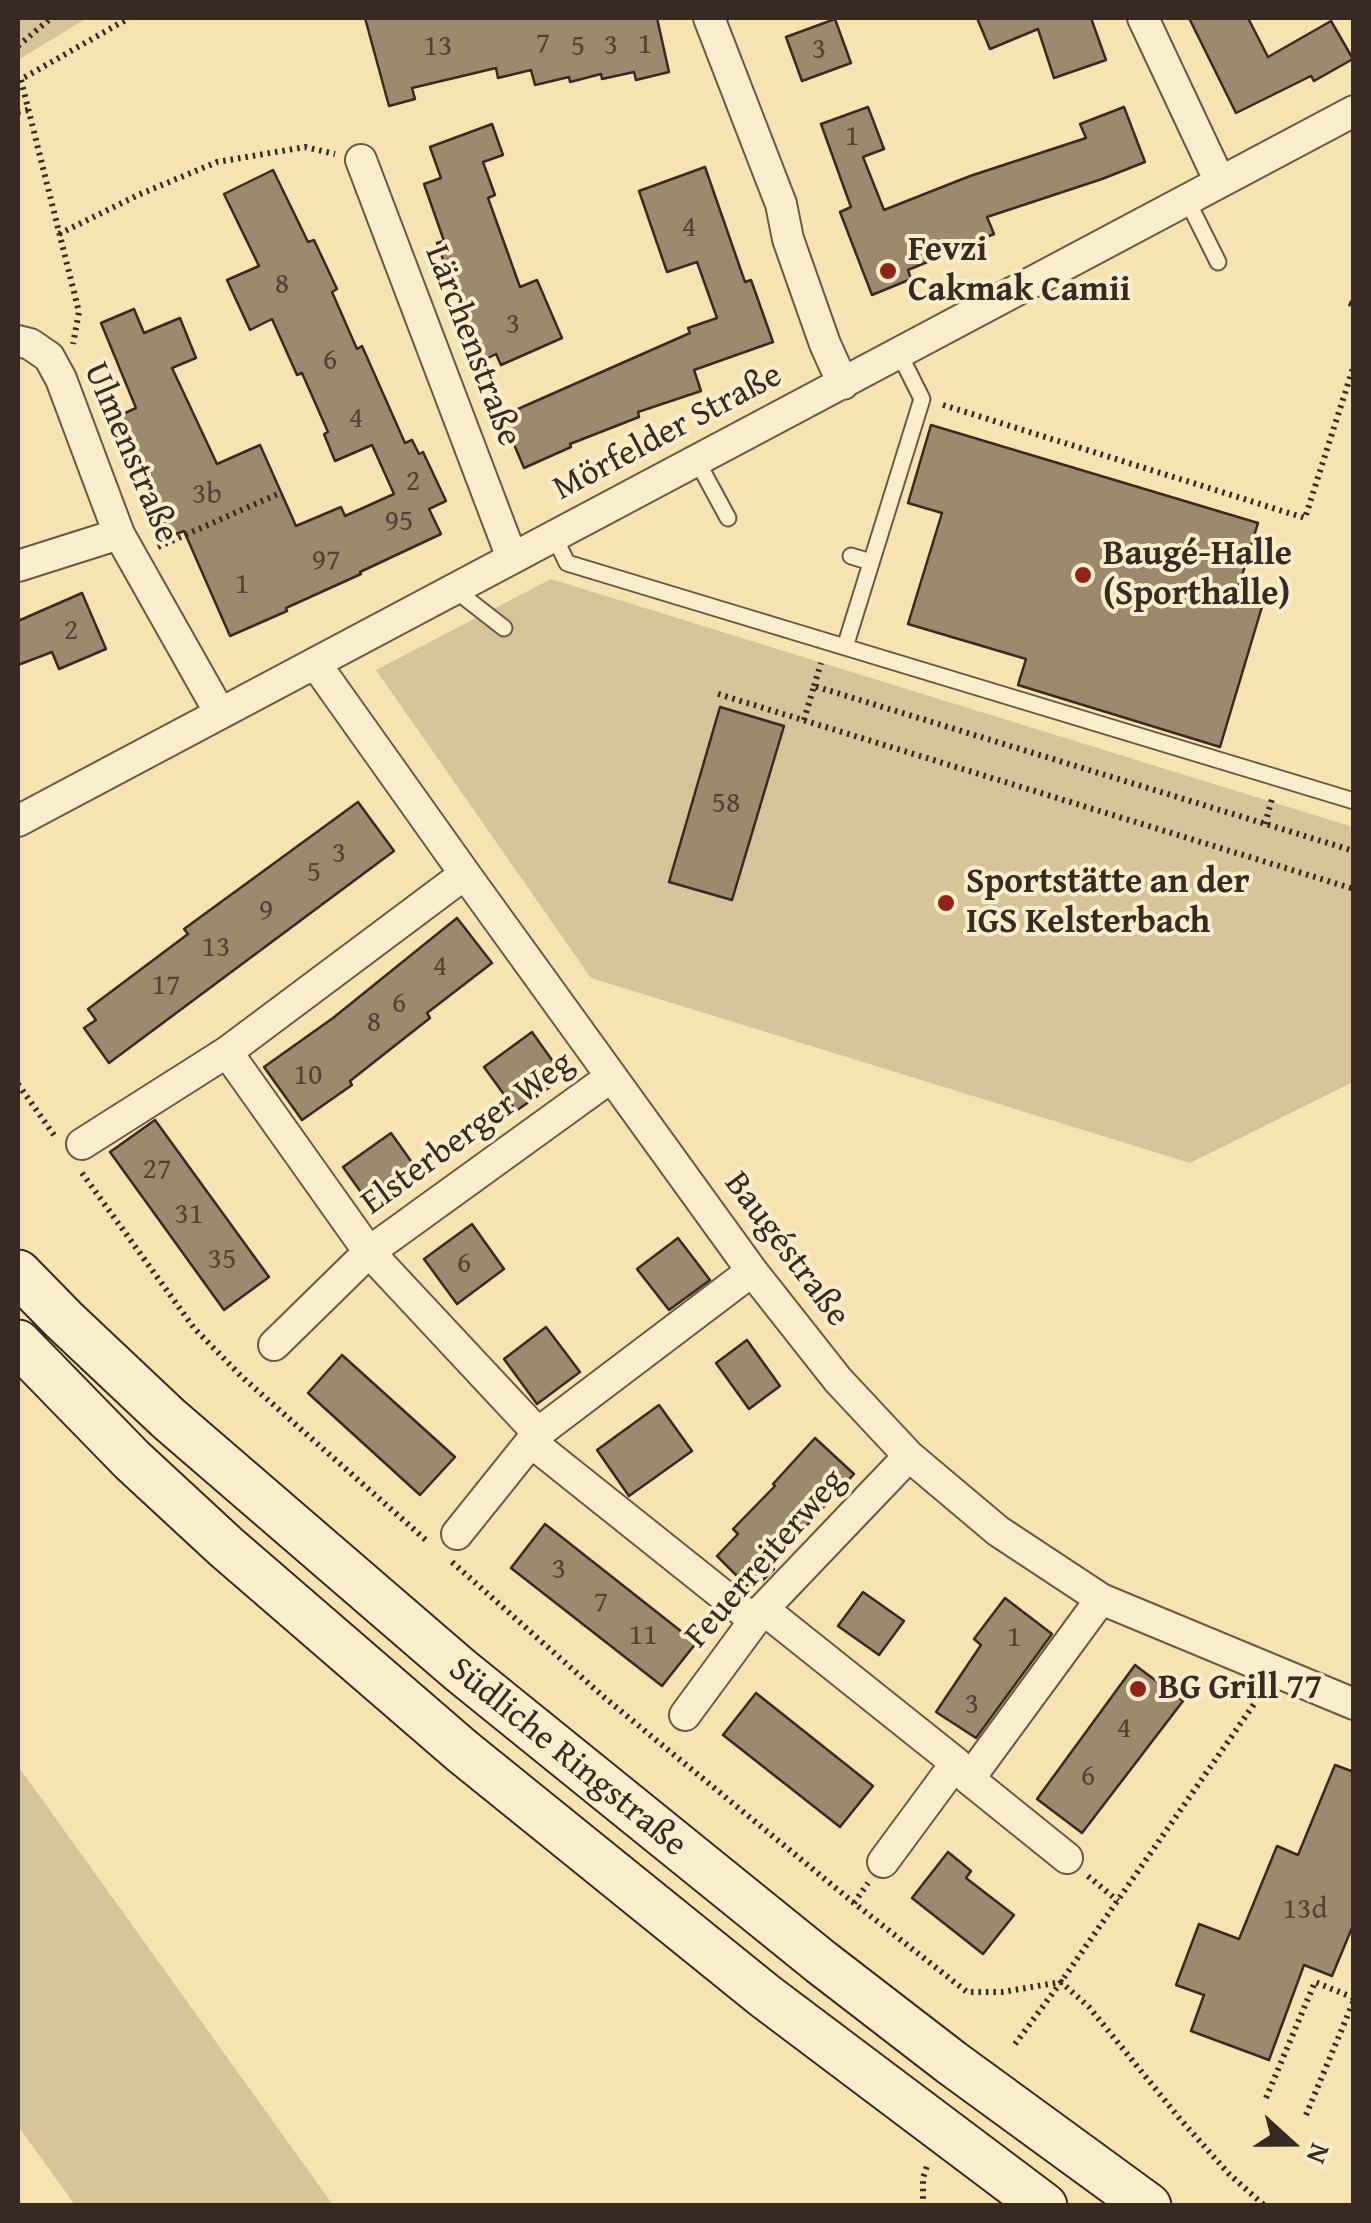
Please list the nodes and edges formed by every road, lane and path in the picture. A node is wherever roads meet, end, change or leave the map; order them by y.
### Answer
1 (51, 18) edge
2 (129, 18) edge
3 (709, 18) edge
4 (1143, 18) edge
5 (18, 46) edge
6 (19, 81) edge
7 (28, 110) junction
8 (1354, 111) edge
9 (18, 112) edge
10 (361, 160) joint
11 (1220, 182) junction
12 (1187, 200) junction
13 (59, 234) junction
14 (1218, 262) dead end
15 (18, 341) edge
16 (899, 353) junction
17 (1354, 366) edge
18 (61, 378) junction
19 (843, 384) junction
20 (922, 399) junction
21 (697, 460) junction
22 (280, 493) dead end
23 (728, 518) dead end
24 (554, 536) junction
25 (125, 546) junction
26 (850, 556) dead end
27 (512, 558) junction
28 (872, 562) junction
29 (18, 566) edge
30 (454, 589) junction
31 (504, 628) dead end
32 (845, 647) junction
33 (822, 660) dead end
34 (315, 663) junction
35 (814, 686) junction
36 (718, 694) dead end
37 (220, 713) junction
38 (804, 720) junction
39 (1274, 795) dead end
40 (1354, 801) edge
41 (18, 822) edge
42 (1264, 824) junction
43 (1354, 851) edge
44 (464, 874) junction
45 (1354, 888) edge
46 (227, 1052) junction
47 (611, 1076) junction
48 (18, 1084) edge
49 (74, 1153) junction
50 (369, 1252) junction
51 (752, 1270) junction
52 (18, 1273) edge
53 (18, 1343) edge
54 (274, 1344) dead end
55 (535, 1437) junction
56 (909, 1456) junction
57 (457, 1534) dead end
58 (1102, 1599) junction
59 (758, 1614) junction
60 (1277, 1672) junction
61 (1354, 1704) edge
62 (685, 1715) dead end
63 (963, 1771) junction
64 (1067, 1858) joint
65 (883, 1862) dead end
66 (1118, 1900) junction
67 (1061, 1982) junction
68 (1354, 1999) edge
69 (1015, 2044) dead end
70 (1266, 2098) dead end
71 (1306, 2115) dead end
72 (931, 2156) dead end
73 (925, 2206) edge
74 (1044, 2206) edge
75 (1148, 2206) edge
76 (1265, 2206) edge

1 - 5 path
2 - 6 path
3 - 19 street
4 - 11 street
6 - 7 path
7 - 9 path
7 - 13 path
8 - 11 street, Mörfelder Straße
10 - 13 path
10 - 27 street, Lärchenstraße
11 - 12 street, Mörfelder Straße
12 - 14 lane
12 - 16 street, Mörfelder Straße
13 - 18 path
15 - 18 street, Ulmenstraße
16 - 19 street, Mörfelder Straße
16 - 20 lane
17 - 20 path
18 - 25 street, Ulmenstraße
19 - 21 street, Mörfelder Straße
20 - 28 lane
21 - 23 lane
21 - 24 street, Mörfelder Straße
22 - 25 path
24 - 27 street, Mörfelder Straße
24 - 32 lane
25 - 29 street
25 - 37 street, Ulmenstraße
26 - 28 lane
27 - 30 street, Mörfelder Straße
28 - 32 lane
30 - 31 lane
30 - 34 street, Mörfelder Straße
32 - 40 lane
33 - 35 path
34 - 37 street, Mörfelder Straße
34 - 44 street, Baugéstraße
35 - 38 path
35 - 42 path
36 - 38 path
37 - 41 street, Mörfelder Straße
38 - 45 path
39 - 42 path
42 - 43 path
44 - 46 street
44 - 47 street, Baugéstraße
46 - 49 street
46 - 50 street
47 - 50 street, Elsterberger Weg
47 - 51 street, Baugéstraße
48 - 49 path
49 - 67 path
50 - 54 street, Elsterberger Weg
50 - 55 street, Elsterberger Weg
51 - 55 street
51 - 56 street, Baugéstraße
52 - 75 main road, Südliche Ringstraße
53 - 74 main road, Südliche Ringstraße
55 - 57 street
55 - 59 street, Elsterberger Weg
56 - 58 street, Baugéstraße
56 - 59 street, Feuerreiterweg
58 - 60 street, Baugéstraße
58 - 63 street
59 - 62 street, Feuerreiterweg
59 - 63 street, Elsterberger Weg
60 - 61 street, Baugéstraße
60 - 66 path
63 - 64 street, Elsterberger Weg
63 - 65 street
64 - 66 path
66 - 67 path
67 - 69 path
67 - 76 path
68 - 70 path
68 - 71 path
72 - 73 path

